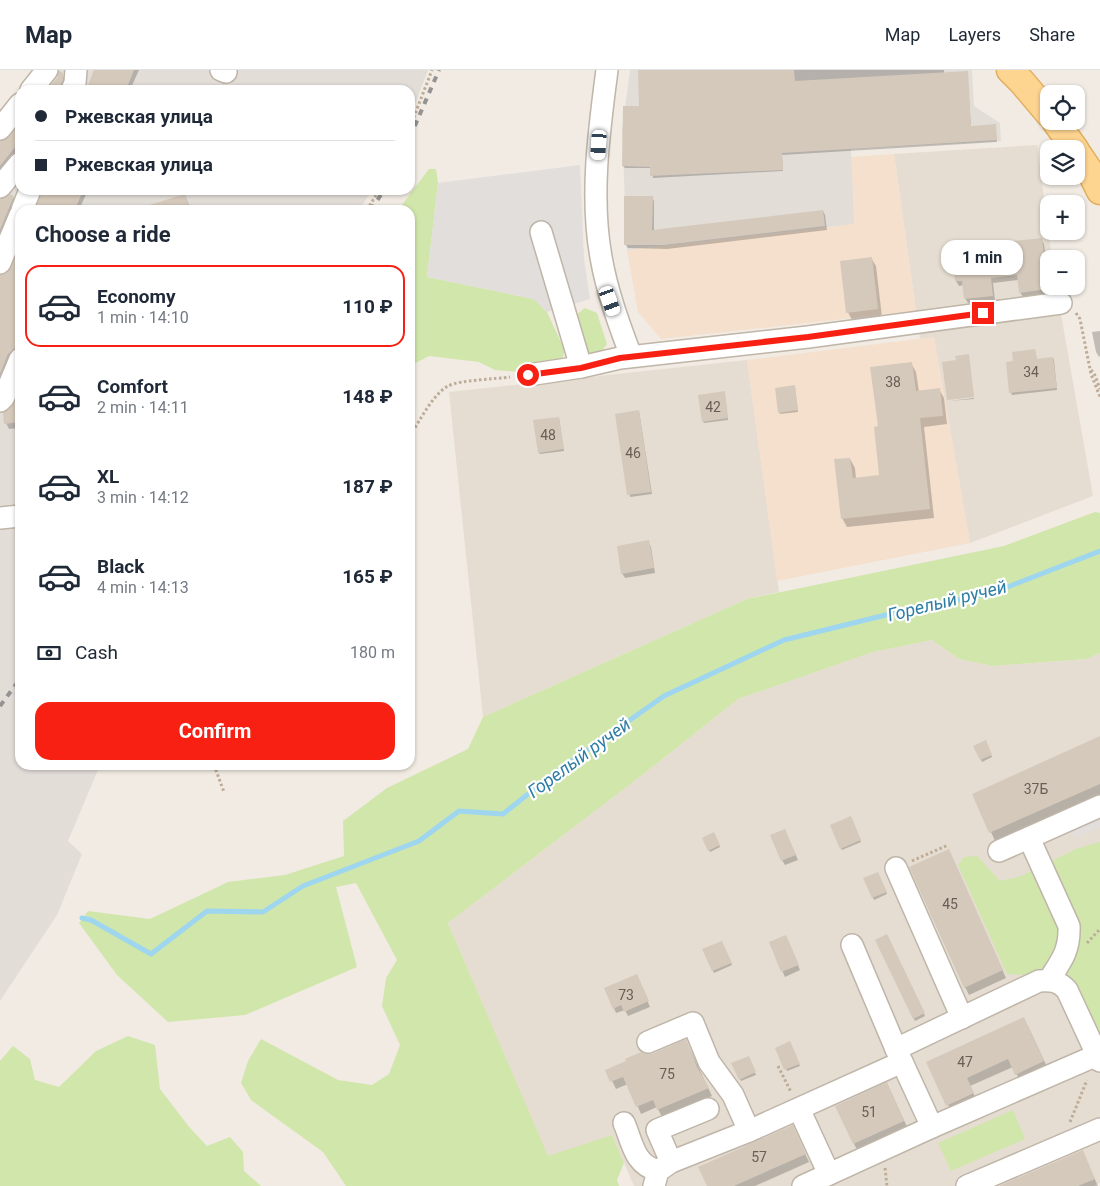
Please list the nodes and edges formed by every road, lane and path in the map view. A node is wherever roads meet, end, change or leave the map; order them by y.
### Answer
1 (47, 70) edge
2 (76, 70) edge
3 (432, 70) edge
4 (607, 70) edge
5 (1010, 70) edge
6 (35, 85) edge
7 (74, 85) edge
8 (1040, 103) edge
9 (15, 110) edge
10 (415, 114) edge
11 (0, 129) edge
12 (1085, 164) edge
13 (15, 169) edge
14 (0, 187) edge
15 (1100, 191) edge
16 (15, 227) edge
17 (541, 232) dead end
18 (0, 263) edge
19 (1061, 303) joint
20 (631, 356) junction
21 (581, 368) junction
22 (1091, 370) junction
23 (15, 375) edge
24 (528, 375) joint
25 (1100, 389) edge
26 (8, 397) edge
27 (1100, 398) edge
28 (415, 428) edge
29 (15, 516) edge
30 (0, 518) edge
31 (216, 770) edge
32 (224, 792) dead end
33 (1100, 806) edge
34 (1029, 838) junction
35 (948, 845) dead end
36 (999, 851) dead end
37 (896, 868) joint
38 (852, 945) dead end
39 (1049, 980) junction
40 (962, 1018) junction
41 (648, 1042) dead end
42 (899, 1056) junction
43 (1099, 1058) edge
44 (778, 1066) dead end
45 (708, 1109) dead end
46 (799, 1109) junction
47 (624, 1123) dead end
48 (932, 1128) junction
49 (1100, 1129) edge
50 (749, 1131) junction
51 (1060, 1146) junction
52 (661, 1173) edge
53 (829, 1174) junction
54 (804, 1186) edge
55 (967, 1186) edge

1 - 6 street
2 - 7 street
3 - 10 path
4 - 20 street
5 - 8 main road
9 - 11 street
12 - 15 main road
13 - 14 street
16 - 18 street
17 - 21 street
19 - 20 street
19 - 22 path
20 - 21 street
21 - 24 street
22 - 25 path
22 - 27 path
23 - 26 street
24 - 28 path
29 - 30 street
31 - 32 path
33 - 34 street
34 - 36 street
34 - 39 street
35 - 37 path
37 - 40 street
38 - 42 street
39 - 40 street
39 - 43 street
40 - 42 street
41 - 50 street
42 - 46 street
42 - 48 street
43 - 48 street
43 - 51 path
44 - 46 path
45 - 52 street
46 - 50 street
46 - 53 street
47 - 52 street
48 - 53 street
49 - 51 street
50 - 52 street
51 - 55 street
53 - 54 street

